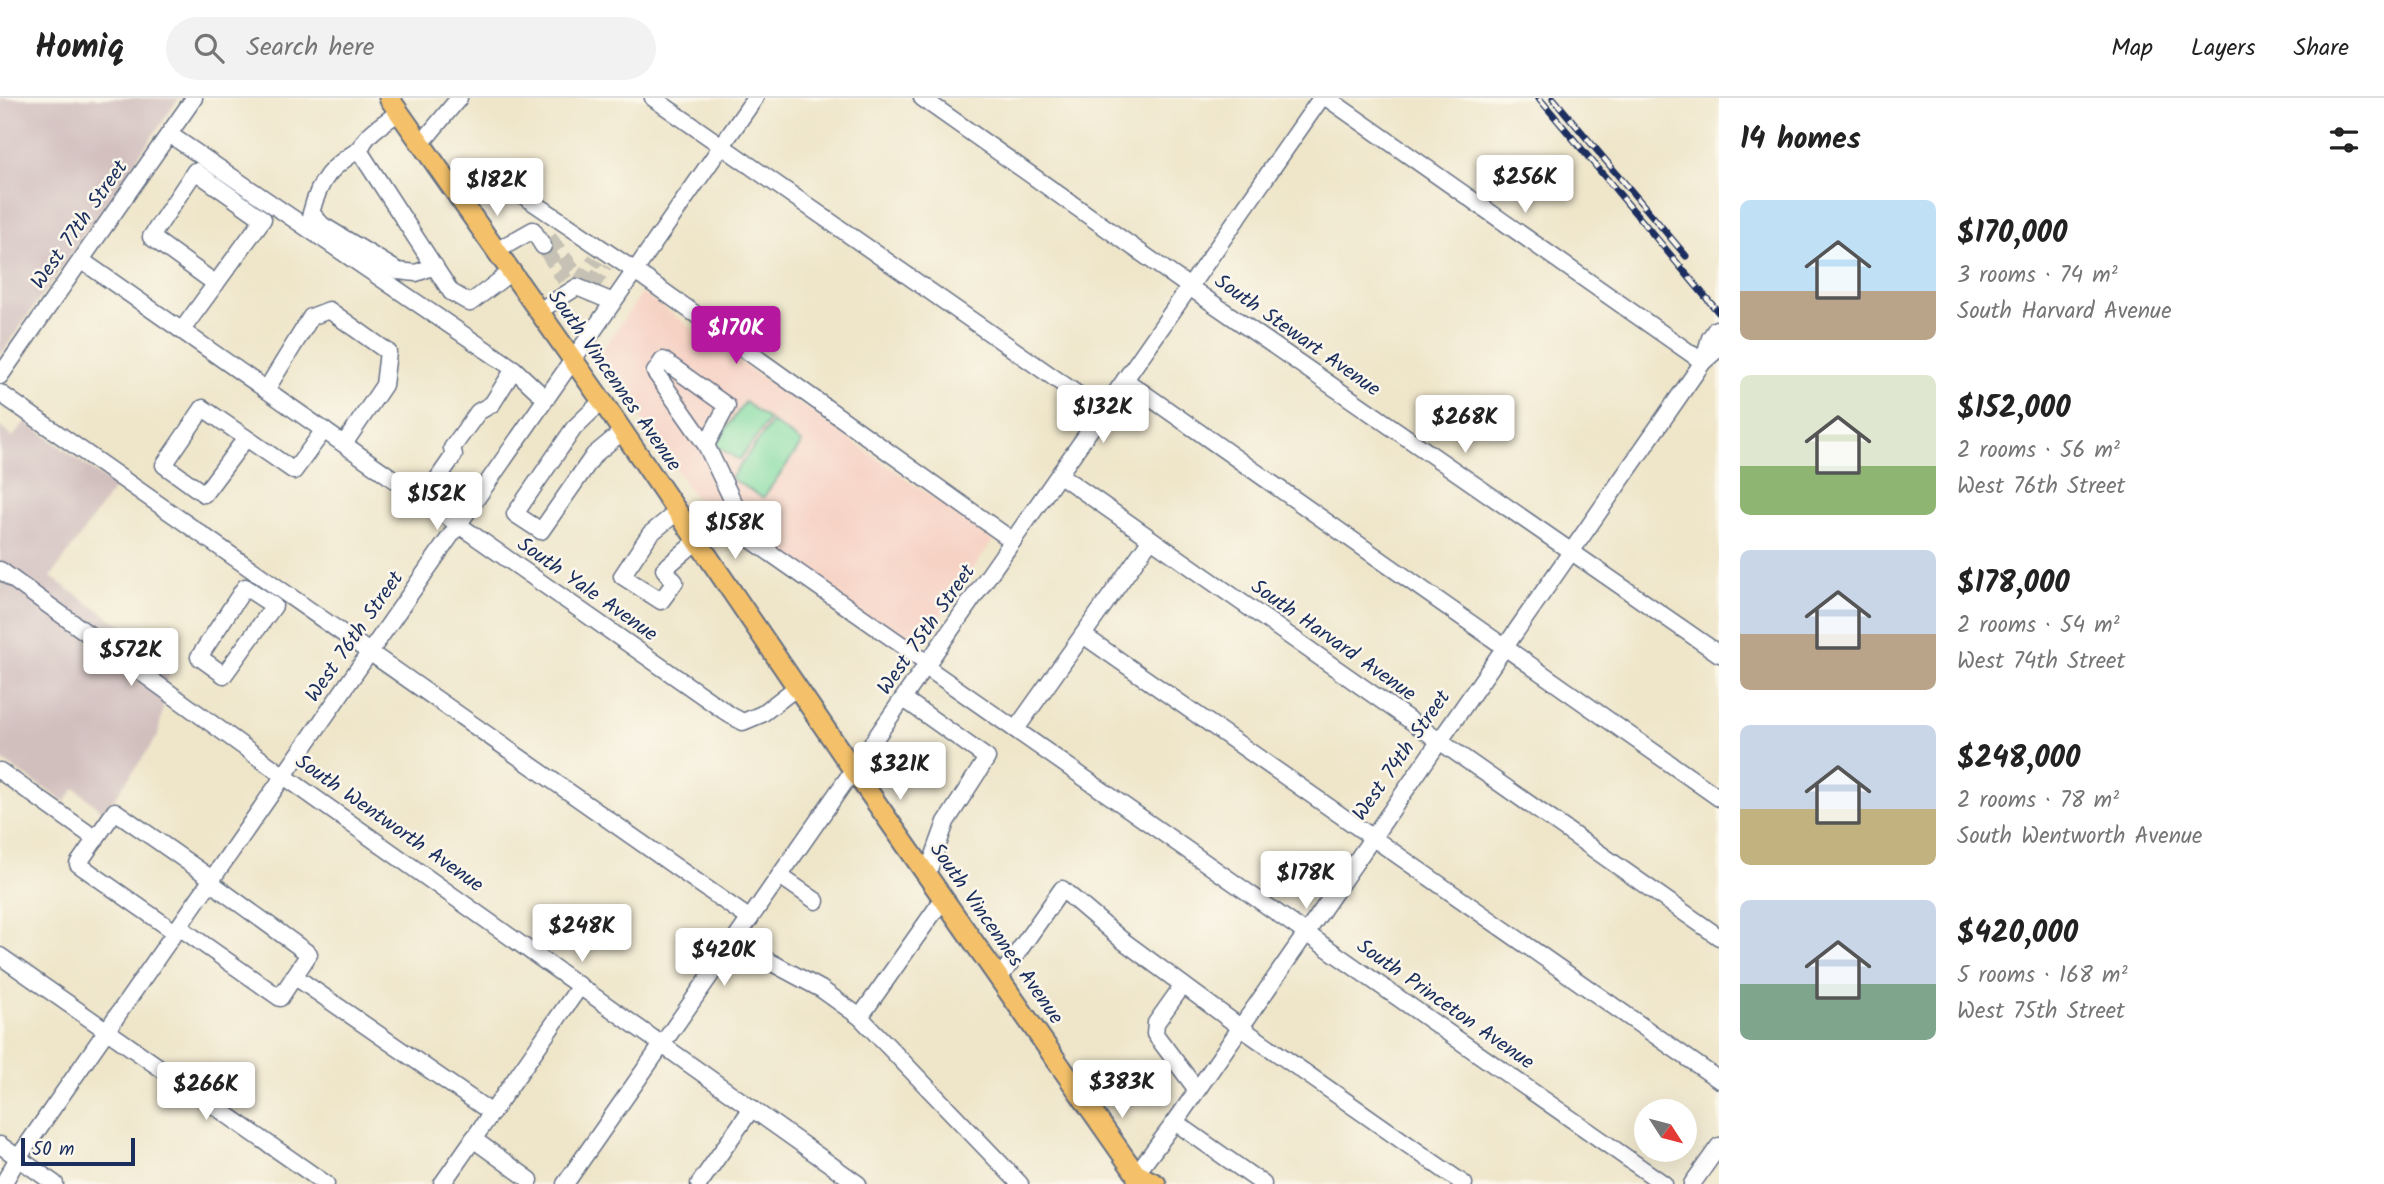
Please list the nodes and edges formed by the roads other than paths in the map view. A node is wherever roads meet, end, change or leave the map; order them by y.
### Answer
1 (194, 98) edge
2 (459, 98) edge
3 (653, 98) edge
4 (755, 98) edge
5 (922, 98) edge
6 (1321, 98) edge
7 (1327, 98) edge
8 (394, 105) edge
9 (169, 134) junction
10 (421, 144) junction
11 (722, 146) junction
12 (362, 153) junction
13 (455, 193) junction
14 (546, 242) dead end
15 (496, 251) junction
16 (81, 260) junction
17 (432, 261) junction
18 (635, 271) junction
19 (511, 272) junction
20 (216, 284) junction
21 (1190, 287) junction
22 (613, 302) junction
23 (538, 312) junction
24 (1716, 329) dead end
25 (182, 330) junction
26 (1719, 348) edge
27 (573, 360) junction
28 (1703, 362) junction
29 (514, 369) junction
30 (0, 376) edge
31 (1125, 380) junction
32 (266, 390) junction
33 (0, 393) edge
34 (546, 399) junction
35 (602, 401) junction
36 (1104, 412) junction
37 (324, 430) junction
38 (622, 431) junction
39 (246, 438) junction
40 (344, 444) junction
41 (706, 445) junction
42 (1060, 475) junction
43 (423, 500) junction
44 (681, 517) junction
45 (458, 525) junction
46 (721, 527) junction
47 (1151, 539) junction
48 (697, 541) junction
49 (1013, 541) junction
50 (1571, 551) junction
51 (638, 552) junction
52 (664, 569) junction
53 (0, 570) edge
54 (269, 581) junction
55 (259, 596) junction
56 (1083, 635) junction
57 (1503, 647) junction
58 (370, 652) junction
59 (1719, 654) edge
60 (928, 665) junction
61 (797, 687) junction
62 (904, 699) junction
63 (1016, 729) junction
64 (1438, 740) junction
65 (0, 771) edge
66 (854, 771) junction
67 (284, 776) junction
68 (1719, 798) edge
69 (1373, 836) junction
70 (96, 839) junction
71 (927, 875) junction
72 (780, 876) junction
73 (211, 880) junction
74 (943, 899) junction
75 (816, 901) dead end
76 (750, 919) junction
77 (177, 929) junction
78 (1305, 933) junction
79 (1719, 937) edge
80 (736, 940) junction
81 (0, 956) edge
82 (294, 976) junction
83 (999, 978) junction
84 (1183, 985) junction
85 (580, 986) junction
86 (860, 1017) junction
87 (1240, 1027) junction
88 (107, 1031) junction
89 (663, 1043) junction
90 (1719, 1080) edge
91 (1197, 1090) junction
92 (752, 1108) junction
93 (492, 1113) junction
94 (1175, 1122) junction
95 (473, 1139) junction
96 (0, 1145) edge
97 (1719, 1146) edge
98 (16, 1161) junction
99 (0, 1179) edge
100 (1137, 1179) edge
101 (530, 1180) dead end
102 (3, 1184) edge
103 (55, 1184) edge
104 (326, 1184) edge
105 (442, 1184) edge
106 (565, 1184) edge
107 (699, 1184) edge
108 (858, 1184) edge
109 (1020, 1184) edge
110 (1156, 1184) edge
111 (1264, 1184) edge
112 (1464, 1184) edge
113 (1664, 1184) edge
114 (1692, 1184) edge

1 - 9 street, West 77th Street
2 - 10 street
3 - 11 street
4 - 11 street, West 76th Street
5 - 21 street, South Stewart Avenue
6 - 21 street, West 75th Street
7 - 28 street
8 - 10 main road, South Vincennes Avenue
8 - 12 street
9 - 16 street, West 77th Street
9 - 29 street
10 - 13 main road, South Vincennes Avenue
11 - 18 street, West 76th Street
11 - 36 street
12 - 17 street
12 - 17 street
13 - 15 main road, South Vincennes Avenue
13 - 18 street
14 - 15 street
15 - 19 main road, South Vincennes Avenue
16 - 25 street, South Yale Avenue
16 - 30 street, West 77th Street
17 - 19 street
18 - 22 street, West 76th Street
18 - 49 street
19 - 23 main road, South Vincennes Avenue
20 - 20 street
20 - 25 street
21 - 31 street, West 75th Street
21 - 50 street, South Stewart Avenue
22 - 23 street
22 - 27 street, West 76th Street
23 - 27 main road, South Vincennes Avenue
24 - 28 street, West 74th Street
25 - 32 street, South Yale Avenue
26 - 28 street, West 74th Street
27 - 34 street, West 76th Street
27 - 35 main road, South Vincennes Avenue
28 - 50 street, West 74th Street
29 - 34 street
29 - 43 street
31 - 36 street, West 75th Street
31 - 57 street
32 - 37 street, South Yale Avenue
32 - 40 street
33 - 54 street
34 - 45 street, West 76th Street
35 - 38 main road, South Vincennes Avenue
35 - 38 street
36 - 42 street, West 75th Street
37 - 39 street
37 - 40 street, South Yale Avenue
38 - 44 main road, South Vincennes Avenue
39 - 39 street
40 - 43 street, South Yale Avenue
41 - 41 street
41 - 46 street
42 - 47 street, South Harvard Avenue
42 - 49 street, West 75th Street
43 - 45 street, South Yale Avenue
44 - 46 street, South Princeton Avenue
44 - 48 main road, South Vincennes Avenue
44 - 51 street
45 - 58 street, West 76th Street
45 - 61 street, South Yale Avenue
46 - 48 street
46 - 60 street, South Princeton Avenue
47 - 56 street
47 - 64 street, South Harvard Avenue
48 - 52 street
48 - 61 main road, South Vincennes Avenue
49 - 60 street, West 75th Street
50 - 57 street, West 74th Street
50 - 59 street, South Stewart Avenue
51 - 52 street
51 - 52 street
53 - 67 street, South Wentworth Avenue
54 - 55 street
54 - 58 street
55 - 55 street
56 - 63 street
56 - 69 street
57 - 64 street, West 74th Street
57 - 68 street
58 - 67 street, West 76th Street
58 - 76 street
60 - 62 street, West 75th Street
60 - 63 street, South Princeton Avenue
61 - 66 main road, South Vincennes Avenue
62 - 66 street, West 75th Street
62 - 71 street
63 - 78 street, South Princeton Avenue
64 - 69 street, West 74th Street
64 - 79 street, South Harvard Avenue
65 - 70 street
66 - 71 main road, South Vincennes Avenue
66 - 72 street, West 75th Street
67 - 73 street, West 76th Street
67 - 85 street, South Wentworth Avenue
69 - 78 street, West 74th Street
69 - 90 street
70 - 73 street
70 - 77 street
71 - 74 main road, South Vincennes Avenue
72 - 75 street
72 - 76 street, West 75th Street
73 - 77 street, West 76th Street
73 - 82 street
74 - 83 main road, South Vincennes Avenue
74 - 86 street
76 - 80 street, West 75th Street
77 - 82 street
77 - 88 street, West 76th Street
78 - 87 street, West 74th Street
78 - 113 street, South Princeton Avenue
80 - 86 street
80 - 89 street, West 75th Street
81 - 88 street
82 - 93 street
83 - 84 street
83 - 100 main road, South Vincennes Avenue
84 - 87 street
84 - 91 street
85 - 89 street, South Wentworth Avenue
85 - 93 street
86 - 109 street
87 - 91 street, West 74th Street
87 - 112 street
88 - 98 street, West 76th Street
88 - 104 street
89 - 92 street, South Wentworth Avenue
89 - 106 street, West 75th Street
91 - 94 street, West 74th Street
92 - 107 street
92 - 108 street, South Wentworth Avenue
93 - 95 street
94 - 100 street, West 74th Street
94 - 111 street
95 - 101 street
95 - 105 street
96 - 98 street
97 - 114 street
98 - 99 street, West 76th Street
98 - 102 street, West 76th Street
98 - 103 street
100 - 110 main road, South Vincennes Avenue

